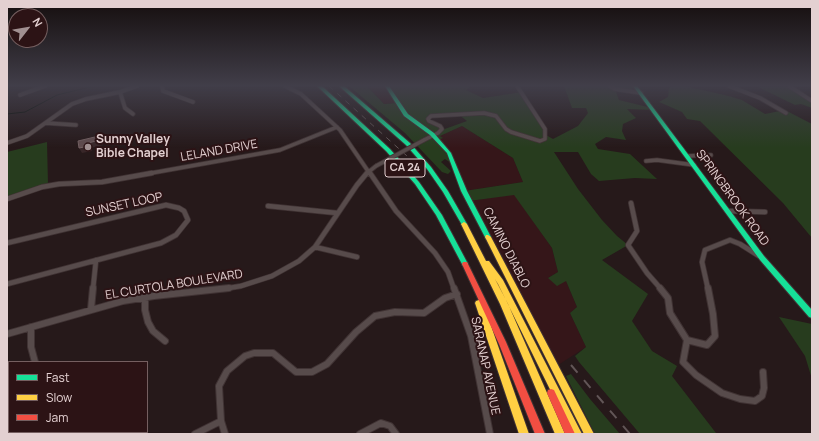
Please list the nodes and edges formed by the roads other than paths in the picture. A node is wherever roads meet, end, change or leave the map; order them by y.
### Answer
1 (68, 107) edge
2 (125, 107) edge
3 (314, 107) edge
4 (342, 107) edge
5 (366, 107) edge
6 (400, 107) edge
7 (531, 107) edge
8 (651, 107) edge
9 (775, 107) edge
10 (786, 113) dead end
11 (133, 114) dead end
12 (45, 123) junction
13 (76, 125) dead end
14 (337, 127) junction
15 (433, 135) junction
16 (7, 142) edge
17 (688, 156) junction
18 (711, 156) dead end
19 (646, 161) dead end
20 (694, 165) junction
21 (368, 171) junction
22 (7, 199) edge
23 (631, 203) dead end
24 (268, 206) dead end
25 (728, 211) junction
26 (766, 212) dead end
27 (337, 213) junction
28 (7, 243) edge
29 (315, 247) junction
30 (479, 253) junction
31 (358, 257) dead end
32 (762, 258) junction
33 (96, 260) junction
34 (468, 268) junction
35 (7, 284) edge
36 (457, 294) junction
37 (145, 297) junction
38 (504, 304) junction
39 (91, 309) junction
40 (812, 315) edge
41 (31, 327) junction
42 (7, 334) edge
43 (687, 340) junction
44 (165, 341) dead end
45 (35, 361) edge
46 (763, 372) dead end
47 (221, 420) junction
48 (195, 434) edge
49 (225, 434) edge
50 (360, 434) edge
51 (396, 434) edge
52 (490, 434) edge
53 (524, 434) edge
54 (540, 434) edge
55 (560, 434) edge
56 (570, 434) edge
57 (577, 434) edge
58 (589, 434) edge

1 - 12 street
2 - 11 street
3 - 14 street, SARANAP AVENUE
4 - 34 main road, CA 24
5 - 30 main road, CA 24
6 - 15 main road, CAMINO DIABLO
7 - 15 street
8 - 17 main road, SPRINGBROOK ROAD
9 - 10 street
12 - 13 street
12 - 16 street
14 - 21 street, SARANAP AVENUE
14 - 22 street, LELAND DRIVE
15 - 21 street, EL CURTOLA BOULEVARD, bridge
15 - 58 main road, CAMINO DIABLO
17 - 18 street
17 - 20 main road, SPRINGBROOK ROAD
19 - 20 street
20 - 25 main road, SPRINGBROOK ROAD
21 - 27 street, EL CURTOLA BOULEVARD
21 - 36 street, SARANAP AVENUE
23 - 43 street
24 - 27 street
25 - 26 street
25 - 32 main road, SPRINGBROOK ROAD
27 - 29 street, EL CURTOLA BOULEVARD
28 - 33 street, SUNSET LOOP
29 - 31 street
29 - 37 street, EL CURTOLA BOULEVARD
30 - 38 main road, CA 24
30 - 57 main road
32 - 40 main road, SPRINGBROOK ROAD
32 - 43 street
33 - 35 street, SUNSET LOOP
33 - 39 street
34 - 53 main road, CA 24
34 - 54 main road
36 - 47 street
36 - 52 street, SARANAP AVENUE
37 - 39 street, EL CURTOLA BOULEVARD
37 - 44 street
38 - 55 main road, CA 24
38 - 56 main road
39 - 41 street, EL CURTOLA BOULEVARD
41 - 42 street, EL CURTOLA BOULEVARD
41 - 45 street
43 - 46 street
47 - 48 street
47 - 49 street
50 - 51 street

